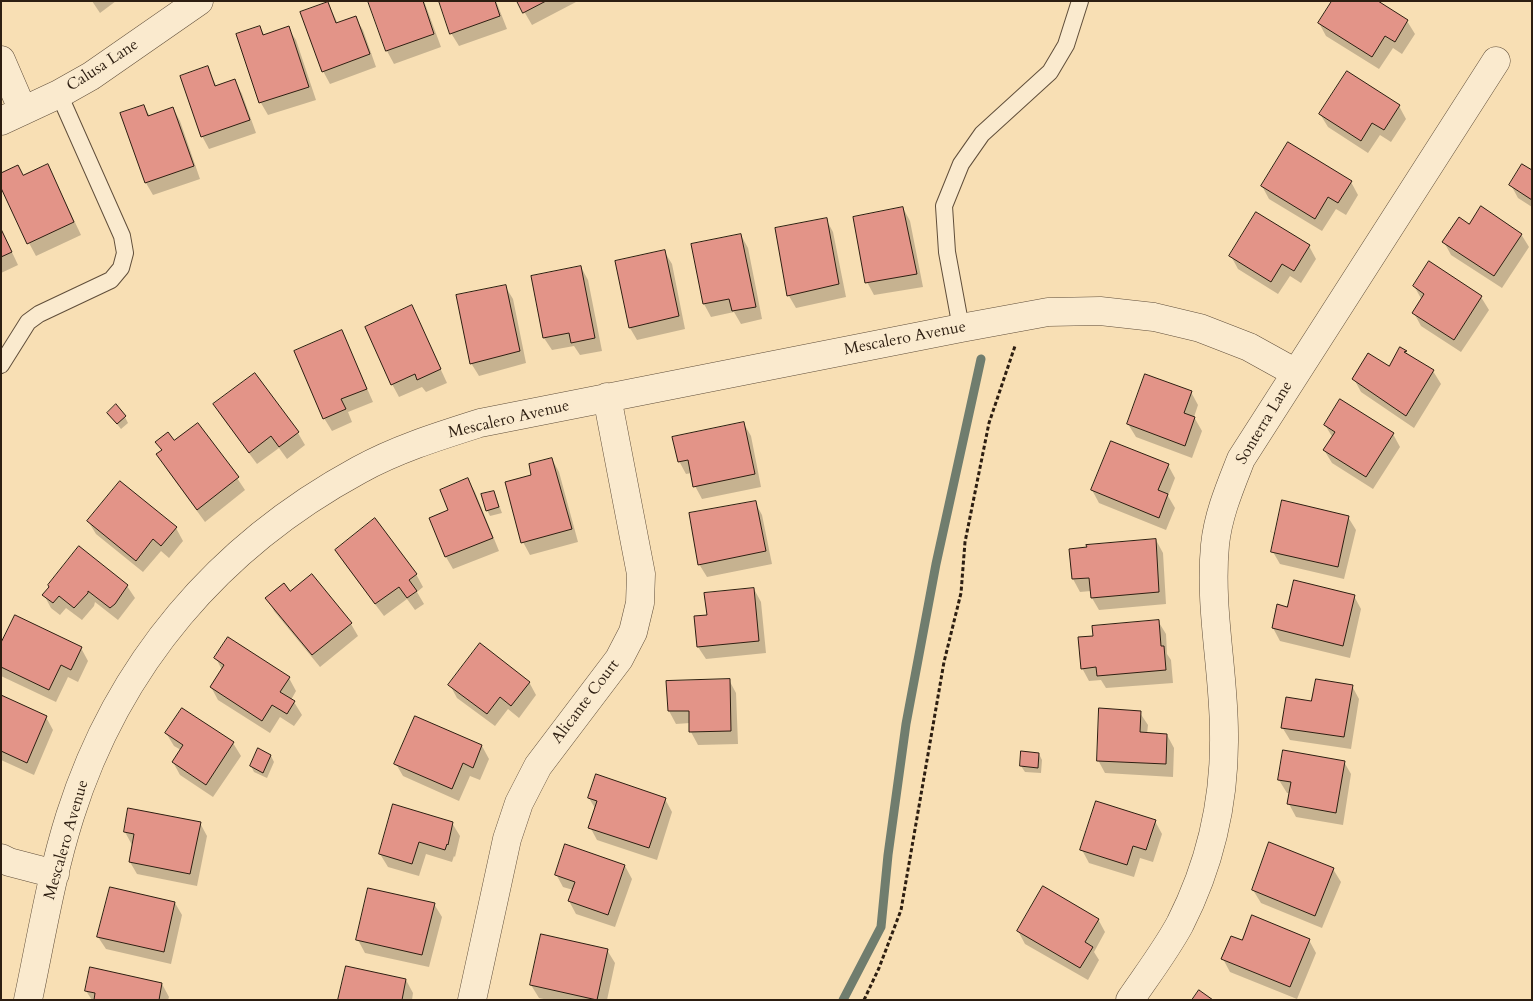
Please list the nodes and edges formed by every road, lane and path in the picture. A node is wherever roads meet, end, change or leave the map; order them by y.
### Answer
1 (199, 1) edge
2 (1080, 1) edge
3 (1, 60) edge
4 (1496, 61) dead end
5 (59, 94) junction
6 (12, 116) edge
7 (1010, 318) junction
8 (961, 328) junction
9 (1, 365) edge
10 (1296, 373) junction
11 (607, 397) junction
12 (1, 858) edge
13 (55, 874) junction
14 (28, 1000) edge
15 (472, 1000) edge
16 (864, 1000) edge
17 (1130, 1000) edge

1 - 5 street, Calusa Lane
2 - 8 lane
3 - 6 street
4 - 10 street, Sonterra Lane
5 - 6 street, Calusa Lane
5 - 9 lane
7 - 8 street, Mescalero Avenue
7 - 10 street, Mescalero Avenue
7 - 16 path
8 - 11 street, Mescalero Avenue
10 - 17 street, Sonterra Lane
11 - 13 street, Mescalero Avenue
11 - 15 street, Alicante Court
12 - 13 street
13 - 14 street, Mescalero Avenue

